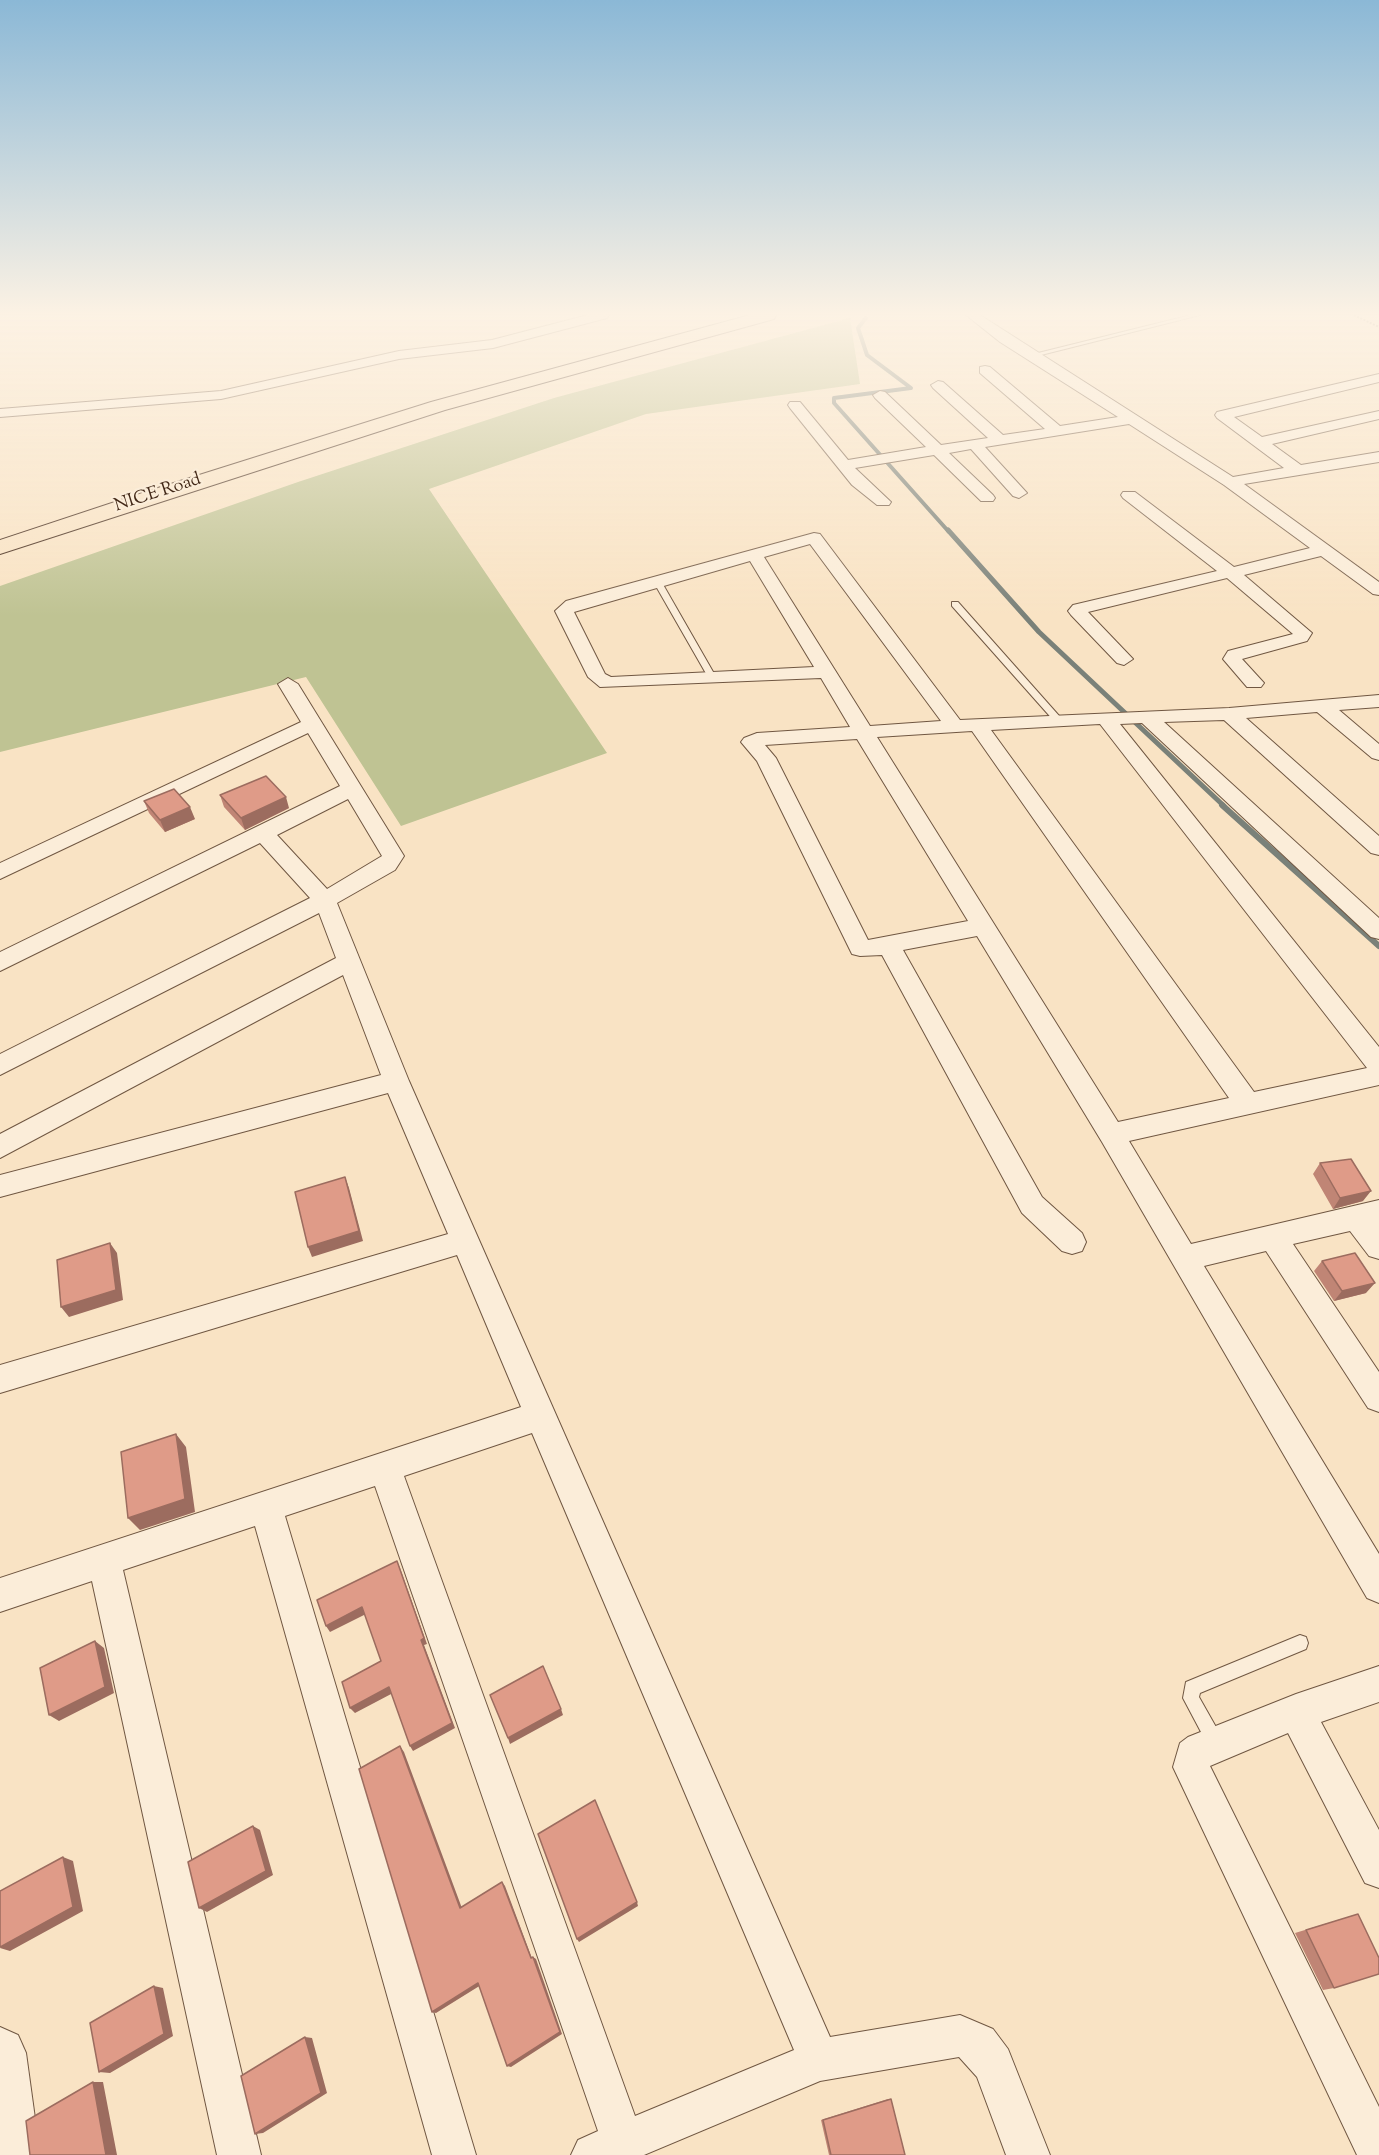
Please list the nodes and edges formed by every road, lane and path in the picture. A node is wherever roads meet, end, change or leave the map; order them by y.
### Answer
1 (407, 416) edge
2 (804, 416) edge
3 (902, 416) edge
4 (972, 416) edge
5 (1039, 416) edge
6 (1129, 416) edge
7 (1222, 416) edge
8 (1379, 416) edge
9 (1134, 419) junction
10 (1057, 431) junction
11 (999, 440) junction
12 (1258, 443) junction
13 (974, 444) junction
14 (938, 450) junction
15 (1379, 456) edge
16 (844, 465) junction
17 (1298, 471) junction
18 (1230, 482) junction
19 (1019, 493) dead end
20 (1129, 495) dead end
21 (987, 498) dead end
22 (883, 502) dead end
23 (0, 547) edge
24 (1324, 549) junction
25 (754, 554) junction
26 (1230, 572) junction
27 (657, 581) junction
28 (1379, 590) edge
29 (955, 604) dead end
30 (1124, 659) dead end
31 (829, 672) junction
32 (712, 678) junction
33 (1254, 683) dead end
34 (288, 684) dead end
35 (1379, 701) edge
36 (1324, 708) junction
37 (1229, 714) junction
38 (1147, 717) junction
39 (1105, 718) junction
40 (1058, 720) junction
41 (312, 724) junction
42 (979, 727) junction
43 (956, 728) junction
44 (864, 733) junction
45 (1379, 754) edge
46 (352, 789) junction
47 (263, 833) junction
48 (1379, 848) edge
49 (0, 872) edge
50 (325, 900) junction
51 (984, 926) junction
52 (1379, 931) edge
53 (888, 945) junction
54 (349, 961) junction
55 (0, 962) edge
56 (0, 1065) edge
57 (1379, 1065) edge
58 (1379, 1075) edge
59 (396, 1081) junction
60 (1248, 1104) junction
61 (1111, 1134) junction
62 (0, 1147) edge
63 (0, 1186) edge
64 (1368, 1215) edge
65 (1273, 1237) junction
66 (467, 1240) junction
67 (1071, 1242) dead end
68 (1379, 1247) edge
69 (1185, 1258) junction
70 (0, 1378) edge
71 (1379, 1398) edge
72 (540, 1415) junction
73 (384, 1466) junction
74 (266, 1506) junction
75 (104, 1560) junction
76 (1379, 1586) edge
77 (0, 1595) edge
78 (1300, 1643) dead end
79 (1379, 1684) edge
80 (1296, 1712) junction
81 (1216, 1744) junction
82 (1379, 1869) edge
83 (0, 2053) edge
84 (819, 2060) junction
85 (608, 2148) edge
86 (1379, 2153) edge
87 (13, 2155) edge
88 (239, 2155) edge
89 (454, 2155) edge
90 (1028, 2155) edge

1 - 23 highway, NICE Road
2 - 16 street
3 - 14 street
4 - 11 street
5 - 10 street
6 - 9 street
7 - 12 street
8 - 12 street
9 - 10 street
9 - 18 street
10 - 11 street
11 - 13 street
12 - 17 street
13 - 14 street
13 - 19 street
14 - 16 street
14 - 21 street
15 - 17 street
16 - 22 street
17 - 18 street
18 - 24 street
20 - 26 street
24 - 26 street
24 - 28 street
25 - 27 street
25 - 31 street
25 - 43 street
26 - 30 street
26 - 33 street
27 - 32 lane
27 - 32 street
29 - 40 lane
31 - 32 street
31 - 44 street
34 - 41 street
35 - 36 street
36 - 37 street
36 - 45 street
37 - 38 street
37 - 48 street
38 - 39 street
38 - 52 street
39 - 40 street
39 - 57 street
40 - 42 street
41 - 46 street
41 - 49 street
42 - 43 street
42 - 60 street
43 - 44 street
44 - 51 street
44 - 53 street
46 - 47 street
46 - 50 street
47 - 50 street
47 - 55 street
50 - 54 street
50 - 56 street
51 - 53 street
51 - 61 street
53 - 67 street
54 - 59 street
54 - 62 street
58 - 60 street
59 - 63 street
59 - 66 street
60 - 61 street
61 - 69 street
64 - 65 street
64 - 68 street
65 - 69 street
65 - 71 street
66 - 70 street
66 - 72 street
69 - 76 street
72 - 73 street
72 - 84 street
73 - 74 street
73 - 85 street
74 - 75 street
74 - 89 street
75 - 77 street
75 - 88 street
78 - 81 lane
79 - 80 street
80 - 81 street
80 - 82 street
81 - 86 street
83 - 87 street
84 - 85 street
84 - 90 street

